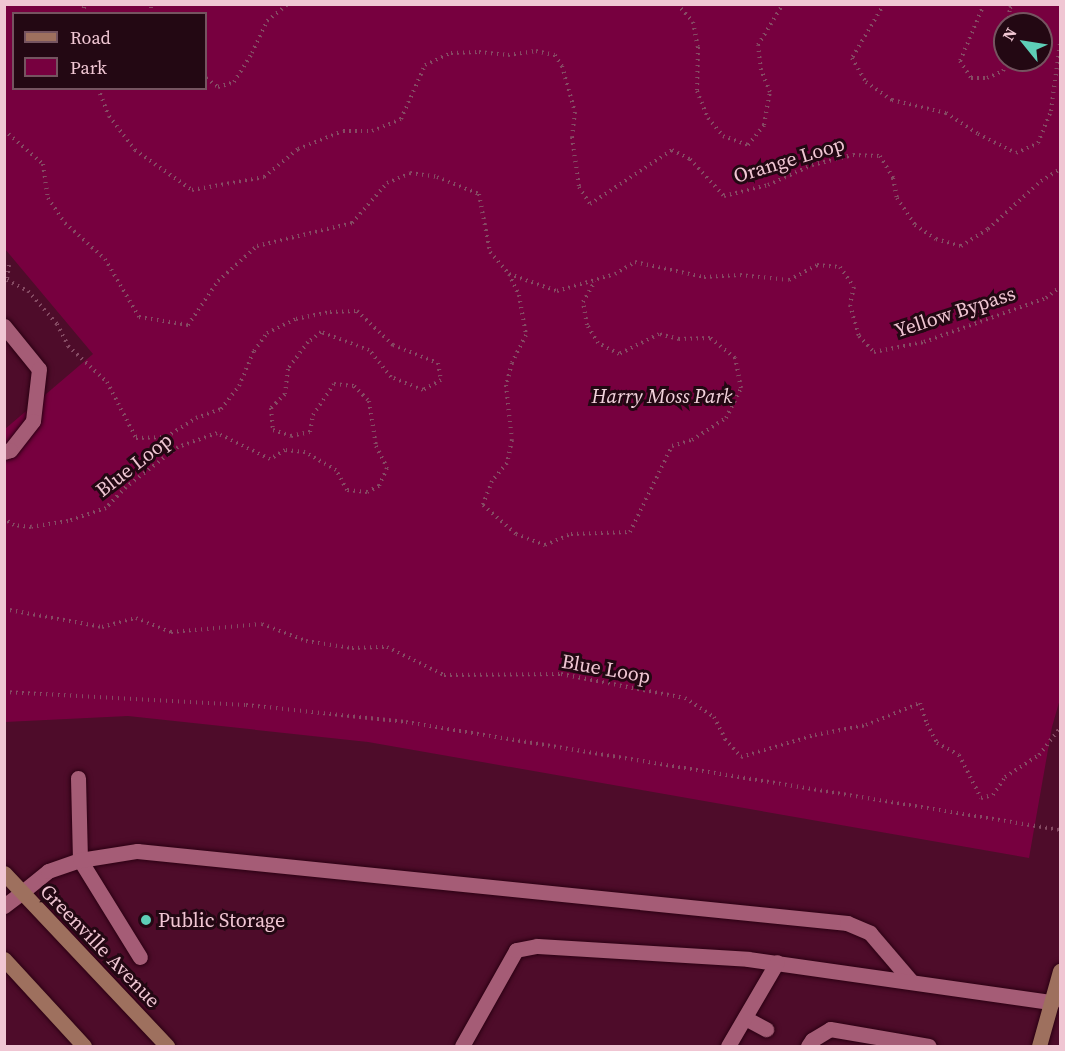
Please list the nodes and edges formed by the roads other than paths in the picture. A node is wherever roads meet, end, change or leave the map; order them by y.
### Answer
1 (4, 326) edge
2 (4, 452) edge
3 (78, 778) dead end
4 (80, 860) junction
5 (4, 873) edge
6 (21, 893) junction
7 (4, 906) edge
8 (140, 957) dead end
9 (4, 959) edge
10 (777, 962) junction
11 (1060, 971) edge
12 (911, 981) junction
13 (1056, 1002) edge
14 (744, 1018) junction
15 (766, 1029) dead end
16 (84, 1047) edge
17 (167, 1047) edge
18 (462, 1047) edge
19 (728, 1047) edge
20 (808, 1047) edge
21 (928, 1047) edge
22 (1039, 1047) edge

1 - 2 street
3 - 4 street
4 - 6 street
4 - 8 street
4 - 12 street
5 - 6 main road, Greenville Avenue
6 - 7 street
6 - 17 main road, Greenville Avenue
9 - 16 main road
10 - 12 street
10 - 14 street
10 - 18 street
11 - 13 main road
12 - 13 street
13 - 22 main road
14 - 15 street
14 - 19 street
20 - 21 street

